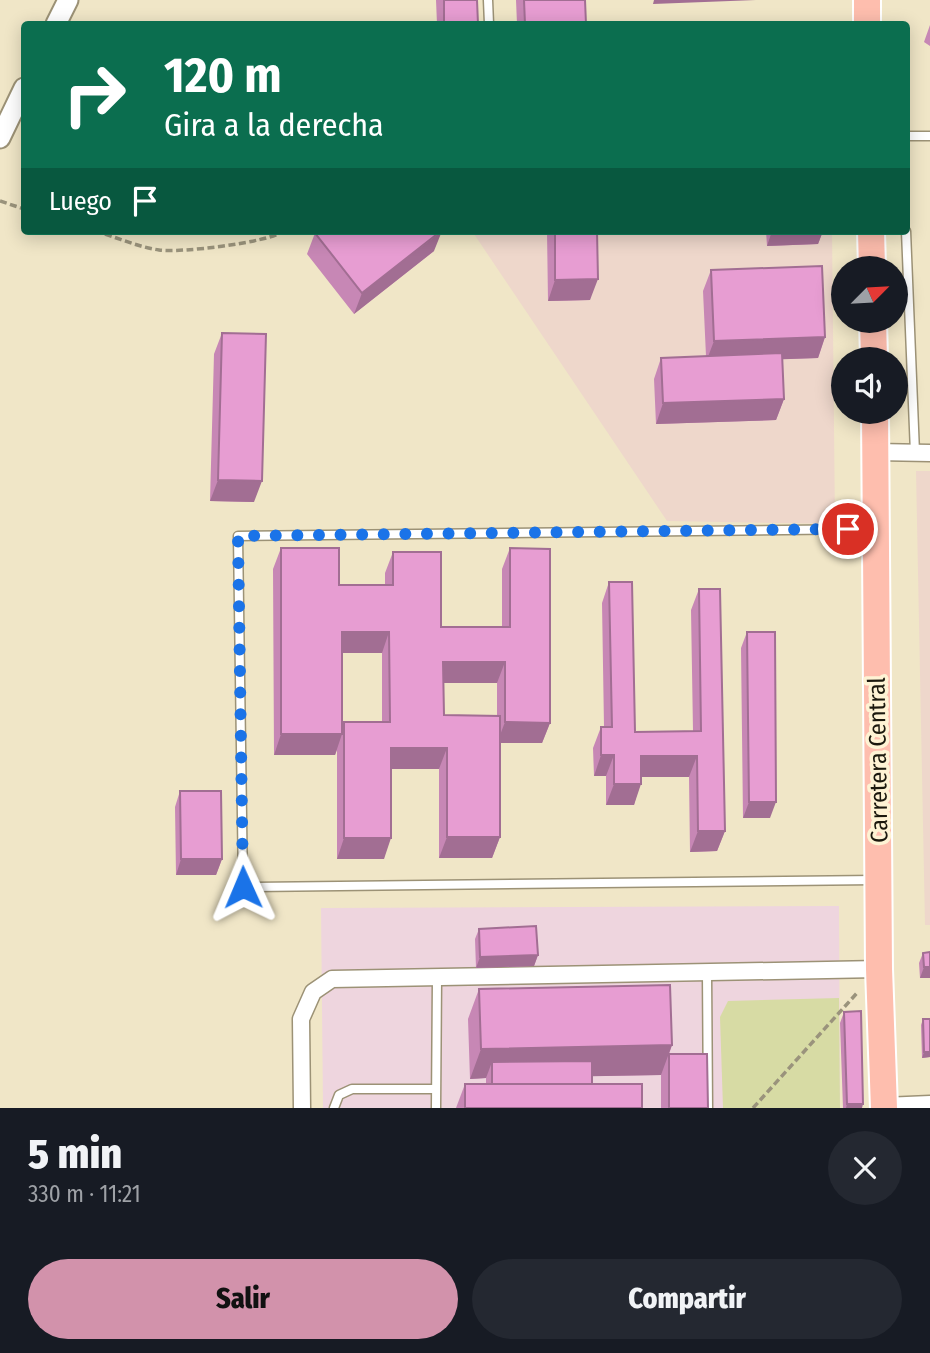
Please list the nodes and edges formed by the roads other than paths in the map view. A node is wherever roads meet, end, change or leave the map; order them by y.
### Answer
1 (68, 0) edge
2 (488, 0) edge
3 (867, 0) edge
4 (58, 21) edge
5 (489, 21) edge
6 (867, 21) edge
7 (21, 95) edge
8 (910, 136) edge
9 (930, 136) edge
10 (0, 138) edge
11 (871, 235) edge
12 (906, 235) edge
13 (872, 256) edge
14 (875, 424) edge
15 (876, 452) junction
16 (923, 453) edge
17 (875, 529) junction
18 (879, 880) junction
19 (879, 969) junction
20 (707, 974) junction
21 (437, 979) junction
22 (436, 1089) junction
23 (930, 1104) edge
24 (884, 1107) edge
25 (302, 1108) edge
26 (334, 1108) edge
27 (436, 1108) edge
28 (708, 1108) edge

1 - 4 street
2 - 5 lane
3 - 6 highway
7 - 10 street
8 - 9 lane
11 - 13 highway
12 - 16 lane
14 - 15 highway, Carretera Central
15 - 16 street
15 - 17 highway, Carretera Central
17 - 18 highway, Carretera Central
17 - 18 lane
18 - 19 highway, Carretera Central
19 - 20 street
19 - 24 highway, Carretera Central
20 - 21 street
20 - 28 lane
21 - 22 lane
21 - 25 street
22 - 26 lane
22 - 27 lane
23 - 24 street

